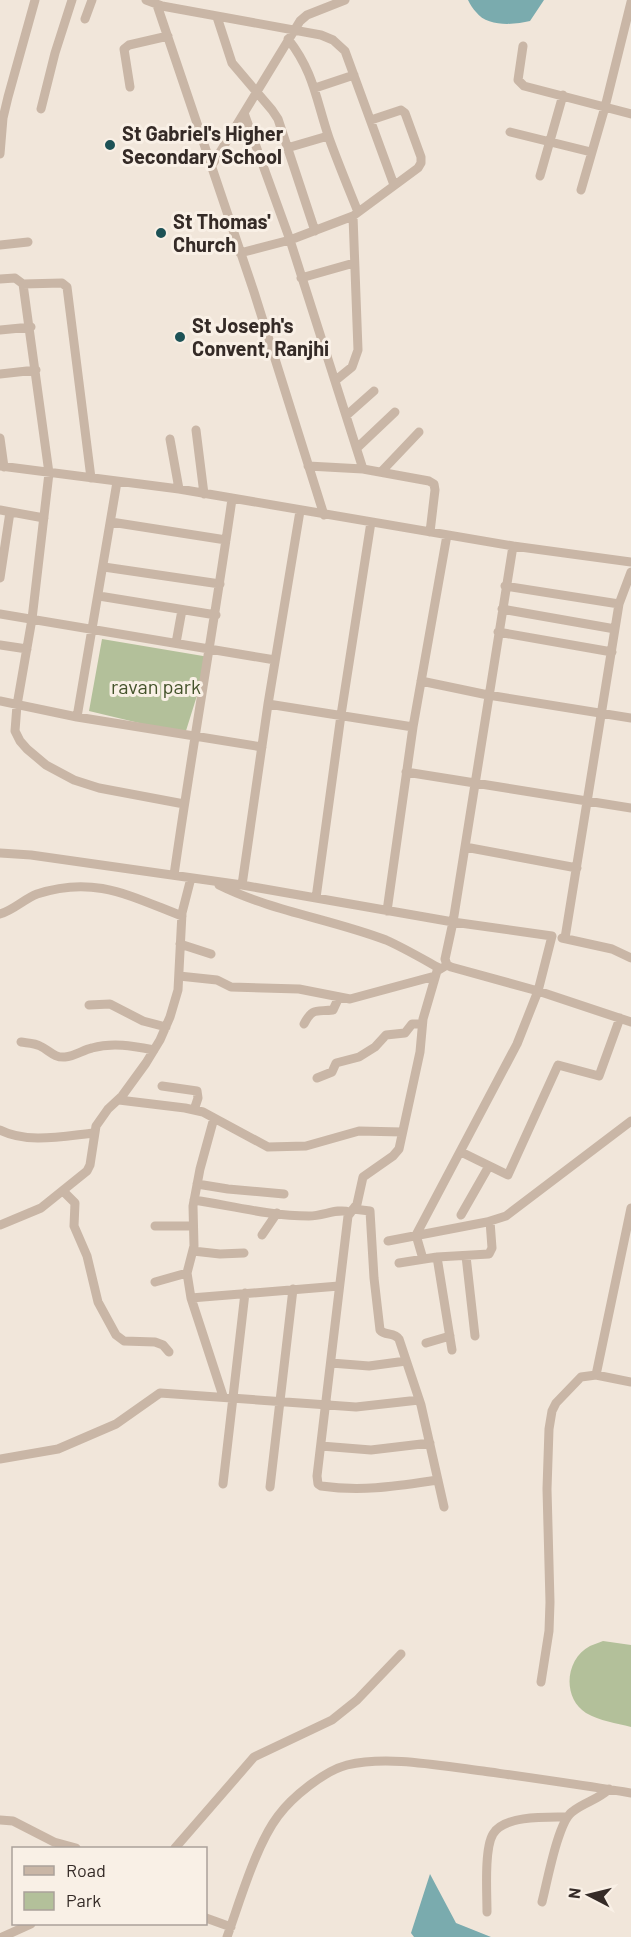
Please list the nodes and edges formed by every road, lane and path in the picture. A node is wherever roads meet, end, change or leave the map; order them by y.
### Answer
1 (35, 0) edge
2 (72, 0) edge
3 (92, 0) edge
4 (146, 0) edge
5 (345, 0) edge
6 (631, 2) edge
7 (176, 4) edge
8 (157, 5) junction
9 (217, 17) junction
10 (85, 19) dead end
11 (297, 26) junction
12 (168, 36) junction
13 (288, 39) junction
14 (523, 46) dead end
15 (354, 75) junction
16 (130, 87) dead end
17 (315, 88) junction
18 (257, 93) junction
19 (563, 95) junction
20 (605, 108) junction
21 (41, 109) dead end
22 (244, 113) junction
23 (631, 114) edge
24 (371, 120) junction
25 (510, 132) dead end
26 (328, 136) junction
27 (1, 141) edge
28 (550, 143) junction
29 (287, 148) junction
30 (591, 152) junction
31 (0, 154) edge
32 (211, 167) junction
33 (540, 176) dead end
34 (394, 185) junction
35 (581, 190) dead end
36 (355, 214) junction
37 (315, 231) junction
38 (290, 240) junction
39 (28, 242) dead end
40 (0, 245) edge
41 (240, 253) junction
42 (354, 263) junction
43 (301, 278) junction
44 (0, 279) edge
45 (23, 285) junction
46 (31, 327) junction
47 (0, 330) edge
48 (36, 370) junction
49 (0, 374) edge
50 (336, 380) junction
51 (374, 391) dead end
52 (395, 412) dead end
53 (347, 415) junction
54 (196, 430) dead end
55 (419, 432) dead end
56 (0, 438) edge
57 (170, 439) dead end
58 (357, 448) junction
59 (308, 465) junction
60 (2, 466) edge
61 (363, 469) junction
62 (381, 472) junction
63 (49, 473) junction
64 (91, 478) junction
65 (117, 482) junction
66 (179, 489) junction
67 (204, 494) junction
68 (232, 499) junction
69 (5, 511) edge
70 (300, 511) junction
71 (324, 515) junction
72 (44, 518) junction
73 (111, 522) junction
74 (371, 522) junction
75 (430, 532) junction
76 (447, 535) junction
77 (226, 540) junction
78 (513, 546) junction
79 (2, 553) edge
80 (631, 562) edge
81 (104, 567) junction
82 (631, 572) edge
83 (0, 578) edge
84 (220, 585) junction
85 (505, 586) junction
86 (99, 596) junction
87 (619, 604) junction
88 (502, 609) junction
89 (182, 610) junction
90 (0, 614) edge
91 (216, 615) junction
92 (32, 619) junction
93 (92, 628) junction
94 (615, 629) junction
95 (498, 632) junction
96 (176, 643) junction
97 (0, 645) edge
98 (27, 649) junction
99 (211, 649) junction
100 (612, 652) junction
101 (275, 660) junction
102 (421, 681) junction
103 (488, 695) junction
104 (0, 701) edge
105 (268, 704) junction
106 (17, 705) junction
107 (602, 714) junction
108 (341, 715) junction
109 (77, 717) junction
110 (631, 718) edge
111 (413, 727) junction
112 (195, 735) junction
113 (262, 747) junction
114 (406, 772) junction
115 (474, 783) junction
116 (588, 801) junction
117 (184, 804) junction
118 (631, 808) edge
119 (465, 848) junction
120 (0, 853) edge
121 (577, 868) junction
122 (174, 875) junction
123 (191, 878) junction
124 (208, 880) junction
125 (243, 885) junction
126 (316, 898) junction
127 (387, 911) junction
128 (0, 914) edge
129 (182, 916) junction
130 (453, 922) junction
131 (552, 936) junction
132 (566, 938) junction
133 (180, 944) junction
134 (211, 954) dead end
135 (631, 958) edge
136 (440, 970) junction
137 (178, 976) junction
138 (538, 991) junction
139 (339, 997) junction
140 (89, 1005) dead end
141 (620, 1018) junction
142 (631, 1022) edge
143 (303, 1024) dead end
144 (423, 1024) junction
145 (166, 1027) junction
146 (21, 1042) dead end
147 (154, 1050) junction
148 (317, 1078) dead end
149 (162, 1086) dead end
150 (119, 1100) junction
151 (194, 1110) junction
152 (214, 1118) junction
153 (631, 1122) edge
154 (0, 1130) edge
155 (402, 1132) junction
156 (94, 1133) junction
157 (461, 1152) junction
158 (489, 1166) junction
159 (197, 1184) junction
160 (63, 1191) junction
161 (284, 1194) dead end
162 (194, 1200) junction
163 (631, 1208) edge
164 (351, 1210) junction
165 (277, 1213) junction
166 (461, 1215) dead end
167 (490, 1221) junction
168 (0, 1225) edge
169 (155, 1226) dead end
170 (193, 1226) junction
171 (262, 1235) dead end
172 (417, 1235) junction
173 (388, 1241) dead end
174 (193, 1251) junction
175 (244, 1253) dead end
176 (466, 1256) junction
177 (437, 1257) junction
178 (423, 1259) junction
179 (399, 1263) dead end
180 (187, 1273) junction
181 (155, 1281) dead end
182 (339, 1286) junction
183 (293, 1289) junction
184 (245, 1293) junction
185 (191, 1298) junction
186 (450, 1336) junction
187 (475, 1336) dead end
188 (426, 1343) dead end
189 (453, 1350) dead end
190 (169, 1352) dead end
191 (406, 1361) junction
192 (331, 1363) junction
193 (596, 1375) junction
194 (631, 1382) edge
195 (228, 1397) junction
196 (419, 1400) junction
197 (280, 1402) junction
198 (326, 1405) junction
199 (430, 1443) junction
200 (321, 1446) junction
201 (0, 1459) edge
202 (438, 1480) junction
203 (223, 1484) dead end
204 (270, 1487) dead end
205 (444, 1507) dead end
206 (401, 1654) dead end
207 (541, 1682) dead end
208 (609, 1789) junction
209 (631, 1793) edge
210 (567, 1817) junction
211 (0, 1820) edge
212 (72, 1847) edge
213 (176, 1847) edge
214 (542, 1902) dead end
215 (486, 1912) dead end
216 (207, 1918) edge
217 (27, 1925) edge
218 (231, 1927) junction
219 (2, 1937) edge
220 (227, 1937) edge

1 - 27 street
2 - 21 street
3 - 10 street
4 - 8 street
5 - 11 street
6 - 20 street
7 - 8 street
7 - 9 street
8 - 12 street
9 - 11 street
9 - 18 street
11 - 13 street
11 - 15 street
12 - 16 street
12 - 32 street
13 - 17 street
13 - 18 street
14 - 19 street
15 - 17 street
15 - 24 street
17 - 26 street
18 - 22 street
18 - 29 street
19 - 20 street
19 - 28 street
20 - 23 street
20 - 30 street
22 - 32 street
22 - 38 street
24 - 34 street
24 - 34 street
25 - 28 street
26 - 29 street
26 - 36 street
27 - 31 street
28 - 30 street
28 - 33 street
29 - 37 street
30 - 35 street
32 - 41 street
34 - 36 street
36 - 37 street
36 - 42 street
37 - 38 street
38 - 41 street
38 - 43 street
39 - 40 street
41 - 59 street
42 - 43 street
42 - 50 street
43 - 50 street
44 - 45 street
45 - 46 street
45 - 64 street
46 - 47 street
46 - 48 street
48 - 49 street
48 - 63 street
50 - 53 street
51 - 53 street
52 - 58 street
53 - 58 street
54 - 67 street
55 - 62 street
56 - 60 street
57 - 66 street
58 - 61 street
59 - 61 street
59 - 71 street
60 - 63 street
61 - 62 street
62 - 75 street
63 - 64 street
63 - 72 street
64 - 65 street
65 - 66 street
65 - 73 street
66 - 67 street
67 - 68 street
68 - 70 street
68 - 77 street
69 - 72 street
69 - 79 street
70 - 71 street
70 - 101 street
71 - 74 street
72 - 92 street
73 - 77 street
73 - 81 street
74 - 75 street
74 - 108 street
75 - 76 street
76 - 78 street
76 - 102 street
77 - 84 street
78 - 80 street
78 - 85 street
79 - 83 street
81 - 84 street
81 - 86 street
82 - 87 street
84 - 91 street
85 - 87 street
85 - 88 street
86 - 89 street
86 - 93 street
87 - 94 street
88 - 94 street
88 - 95 street
89 - 91 street
89 - 96 street
90 - 92 street
91 - 99 street
92 - 93 street
92 - 98 street
93 - 96 street
93 - 109 street
94 - 100 street
95 - 100 street
95 - 103 street
96 - 99 street
97 - 98 street
98 - 106 street
99 - 101 street
99 - 112 street
100 - 107 street
101 - 105 street
102 - 103 street
102 - 111 street
103 - 107 street
103 - 115 street
104 - 106 street
105 - 108 street
105 - 113 street
106 - 109 street
106 - 117 street
107 - 110 street
107 - 116 street
108 - 111 street
108 - 126 street
109 - 112 street
111 - 114 street
112 - 113 street
112 - 117 street
113 - 125 street
114 - 115 street
114 - 127 street
115 - 116 street
115 - 119 street
116 - 118 street
116 - 121 street
117 - 122 street
119 - 121 street
119 - 130 street
120 - 122 street
121 - 132 street
122 - 123 street
123 - 124 street
123 - 129 street
124 - 125 street
124 - 136 street
125 - 126 street
126 - 127 street
127 - 130 street
128 - 129 street
129 - 133 street
130 - 131 street
130 - 136 street
131 - 132 street
131 - 138 street
132 - 135 street
133 - 134 street
133 - 137 street
136 - 138 street
136 - 139 street
136 - 144 street
137 - 139 street
137 - 145 street
138 - 141 street
138 - 157 street
139 - 143 street
140 - 145 street
141 - 142 street
141 - 158 street
144 - 148 street
144 - 155 street
145 - 147 street
146 - 147 street
147 - 150 street
149 - 151 street
150 - 151 street
150 - 156 street
151 - 152 street
152 - 155 street
152 - 159 street
153 - 167 street
154 - 156 street
155 - 164 street
156 - 160 street
157 - 158 street
157 - 172 street
158 - 166 street
159 - 161 street
159 - 162 street
160 - 168 street
160 - 190 street
162 - 165 street
162 - 170 street
163 - 193 street
164 - 165 street
164 - 182 street
164 - 191 street
165 - 171 street
167 - 172 street
167 - 176 street
169 - 170 street
170 - 174 street
172 - 173 street
172 - 178 street
174 - 175 street
174 - 180 street
176 - 177 street
176 - 187 street
177 - 178 street
177 - 186 street
178 - 179 street
180 - 181 street
180 - 185 street
182 - 183 street
182 - 192 street
183 - 184 street
183 - 197 street
184 - 185 street
184 - 195 street
185 - 195 street
186 - 188 street
186 - 189 street
191 - 192 street
191 - 196 street
192 - 198 street
193 - 194 street
193 - 207 street
195 - 197 street
195 - 201 street
195 - 203 street
196 - 198 street
196 - 199 street
197 - 198 street
197 - 204 street
198 - 200 street
199 - 200 street
199 - 202 street
200 - 202 street
202 - 205 street
206 - 213 street
208 - 209 street
208 - 210 street
208 - 218 street
210 - 214 street
210 - 215 street
211 - 212 street
216 - 218 street
217 - 219 street
218 - 220 street

